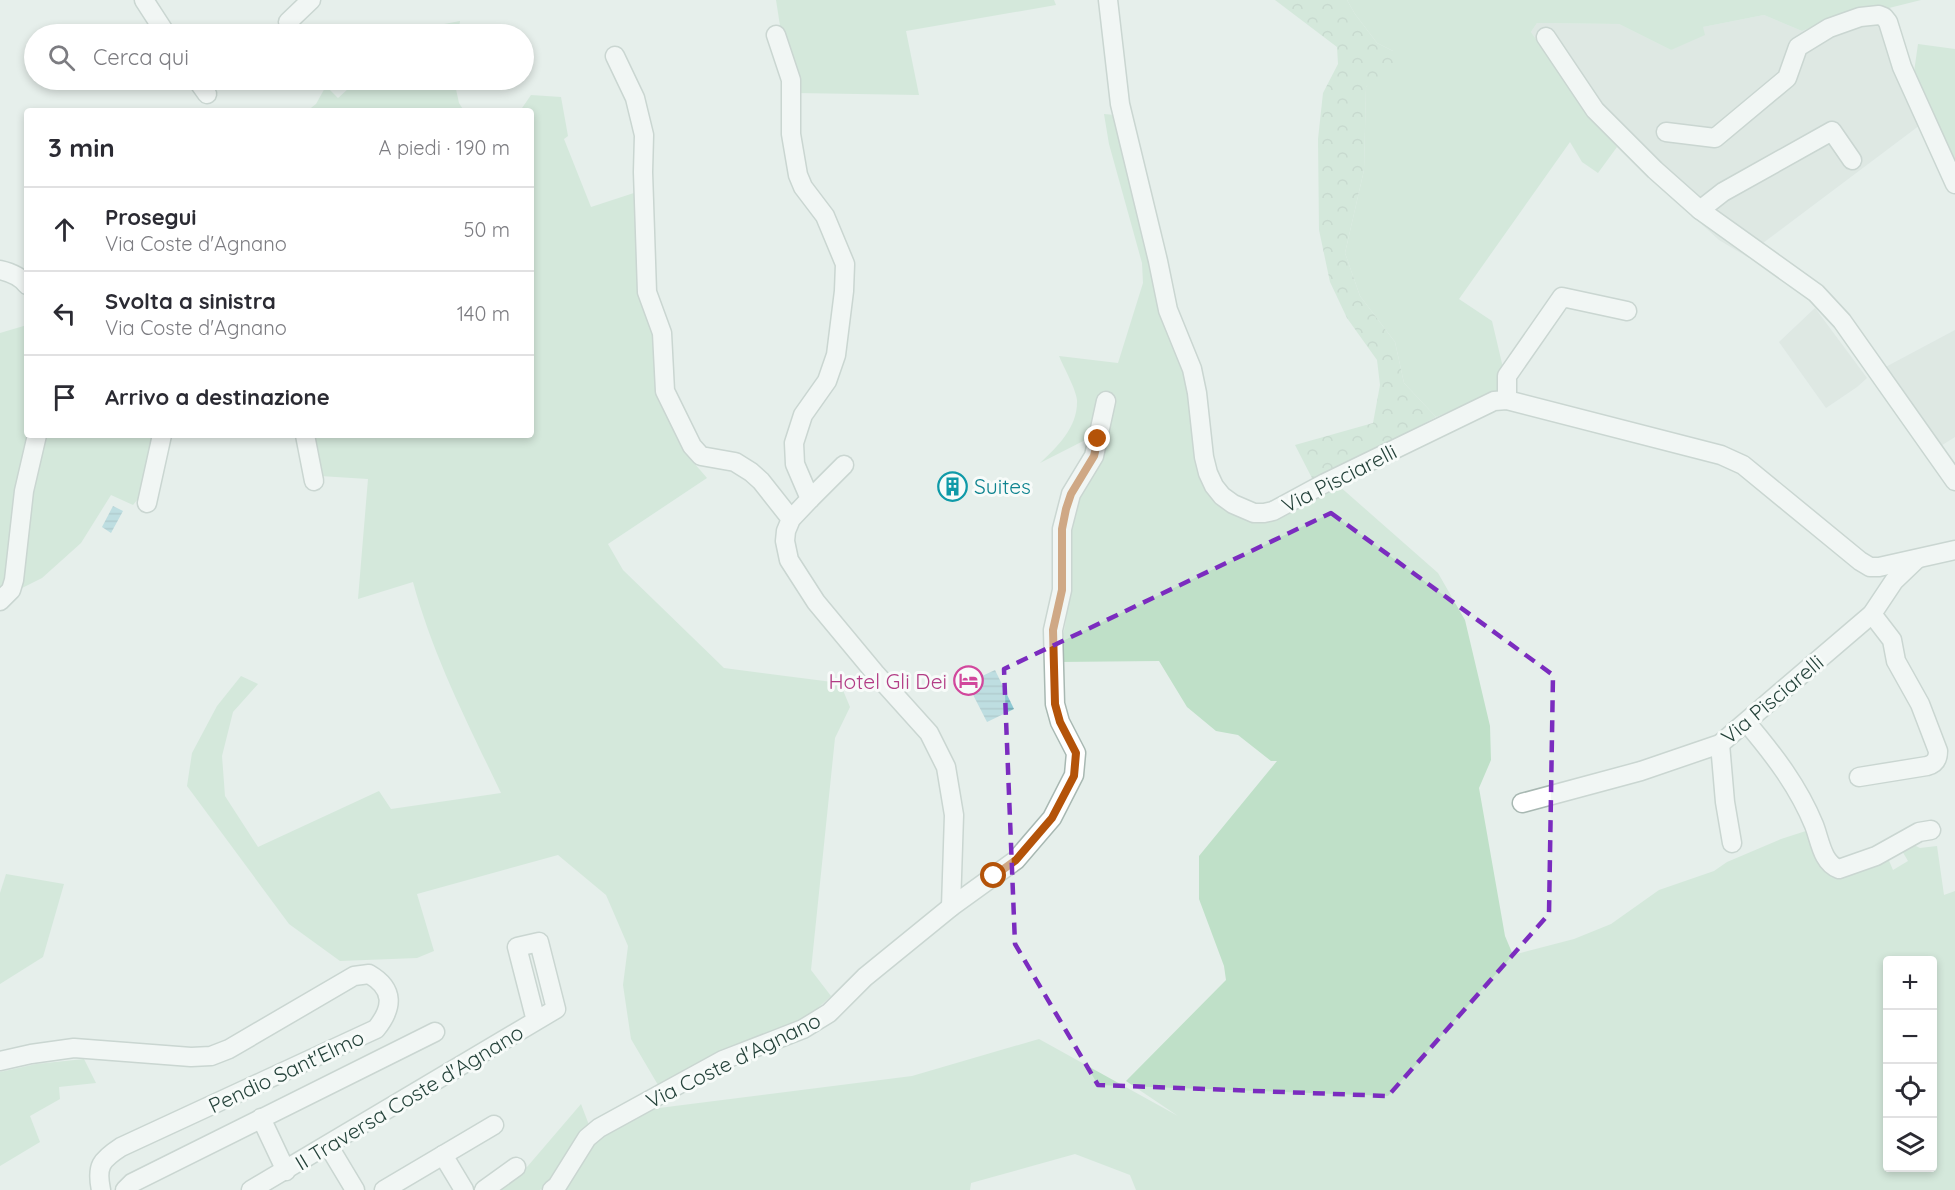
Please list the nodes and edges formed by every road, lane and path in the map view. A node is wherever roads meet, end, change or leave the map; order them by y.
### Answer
1 (144, 0) edge
2 (311, 0) edge
3 (1108, 0) edge
4 (288, 22) dead end
5 (160, 24) edge
6 (776, 36) dead end
7 (1546, 37) dead end
8 (615, 56) dead end
9 (1666, 132) dead end
10 (1852, 160) dead end
11 (1955, 184) edge
12 (1700, 210) junction
13 (0, 270) edge
14 (24, 281) edge
15 (1627, 311) dead end
16 (1507, 400) junction
17 (1106, 401) dead end
18 (36, 438) edge
19 (161, 438) edge
20 (306, 438) edge
21 (844, 465) dead end
22 (314, 481) dead end
23 (1955, 481) edge
24 (810, 499) junction
25 (147, 502) dead end
26 (790, 519) junction
27 (1955, 550) edge
28 (1917, 559) junction
29 (0, 601) edge
30 (1872, 614) junction
31 (1748, 723) junction
32 (1720, 744) junction
33 (1859, 777) dead end
34 (1522, 803) dead end
35 (1931, 830) dead end
36 (1732, 843) dead end
37 (951, 907) junction
38 (536, 1021) dead end
39 (435, 1032) dead end
40 (0, 1061) edge
41 (261, 1118) junction
42 (494, 1125) dead end
43 (328, 1145) junction
44 (443, 1155) junction
45 (516, 1167) dead end
46 (286, 1171) junction
47 (101, 1190) edge
48 (125, 1190) edge
49 (251, 1190) edge
50 (355, 1190) edge
51 (384, 1190) edge
52 (464, 1190) edge
53 (484, 1190) edge
54 (552, 1190) edge

1 - 5 street
2 - 4 street
3 - 16 street, Via Pisciarelli
6 - 24 street
7 - 12 street
8 - 26 street
9 - 11 street
10 - 12 street
12 - 23 street
13 - 14 street
15 - 16 street
16 - 28 street, Via Pisciarelli
17 - 37 street, Via Coste d'Agnano
18 - 29 street
19 - 25 street
20 - 22 street
21 - 24 street
24 - 26 street
26 - 37 street
27 - 28 street, Via Pisciarelli
28 - 30 street, Via Pisciarelli
30 - 31 street, Via Pisciarelli
30 - 33 street
31 - 32 street, Via Pisciarelli
31 - 35 street
32 - 34 street, Via Pisciarelli
32 - 36 street
37 - 54 street, Via Coste d'Agnano
38 - 43 street, II Traversa Coste d'Agnano
39 - 41 street
40 - 47 street, Pendio Sant'Elmo
41 - 46 street
41 - 48 street
42 - 44 street
43 - 46 street, II Traversa Coste d'Agnano
43 - 50 street
44 - 51 street
44 - 52 street
45 - 53 street
46 - 49 street, II Traversa Coste d'Agnano

